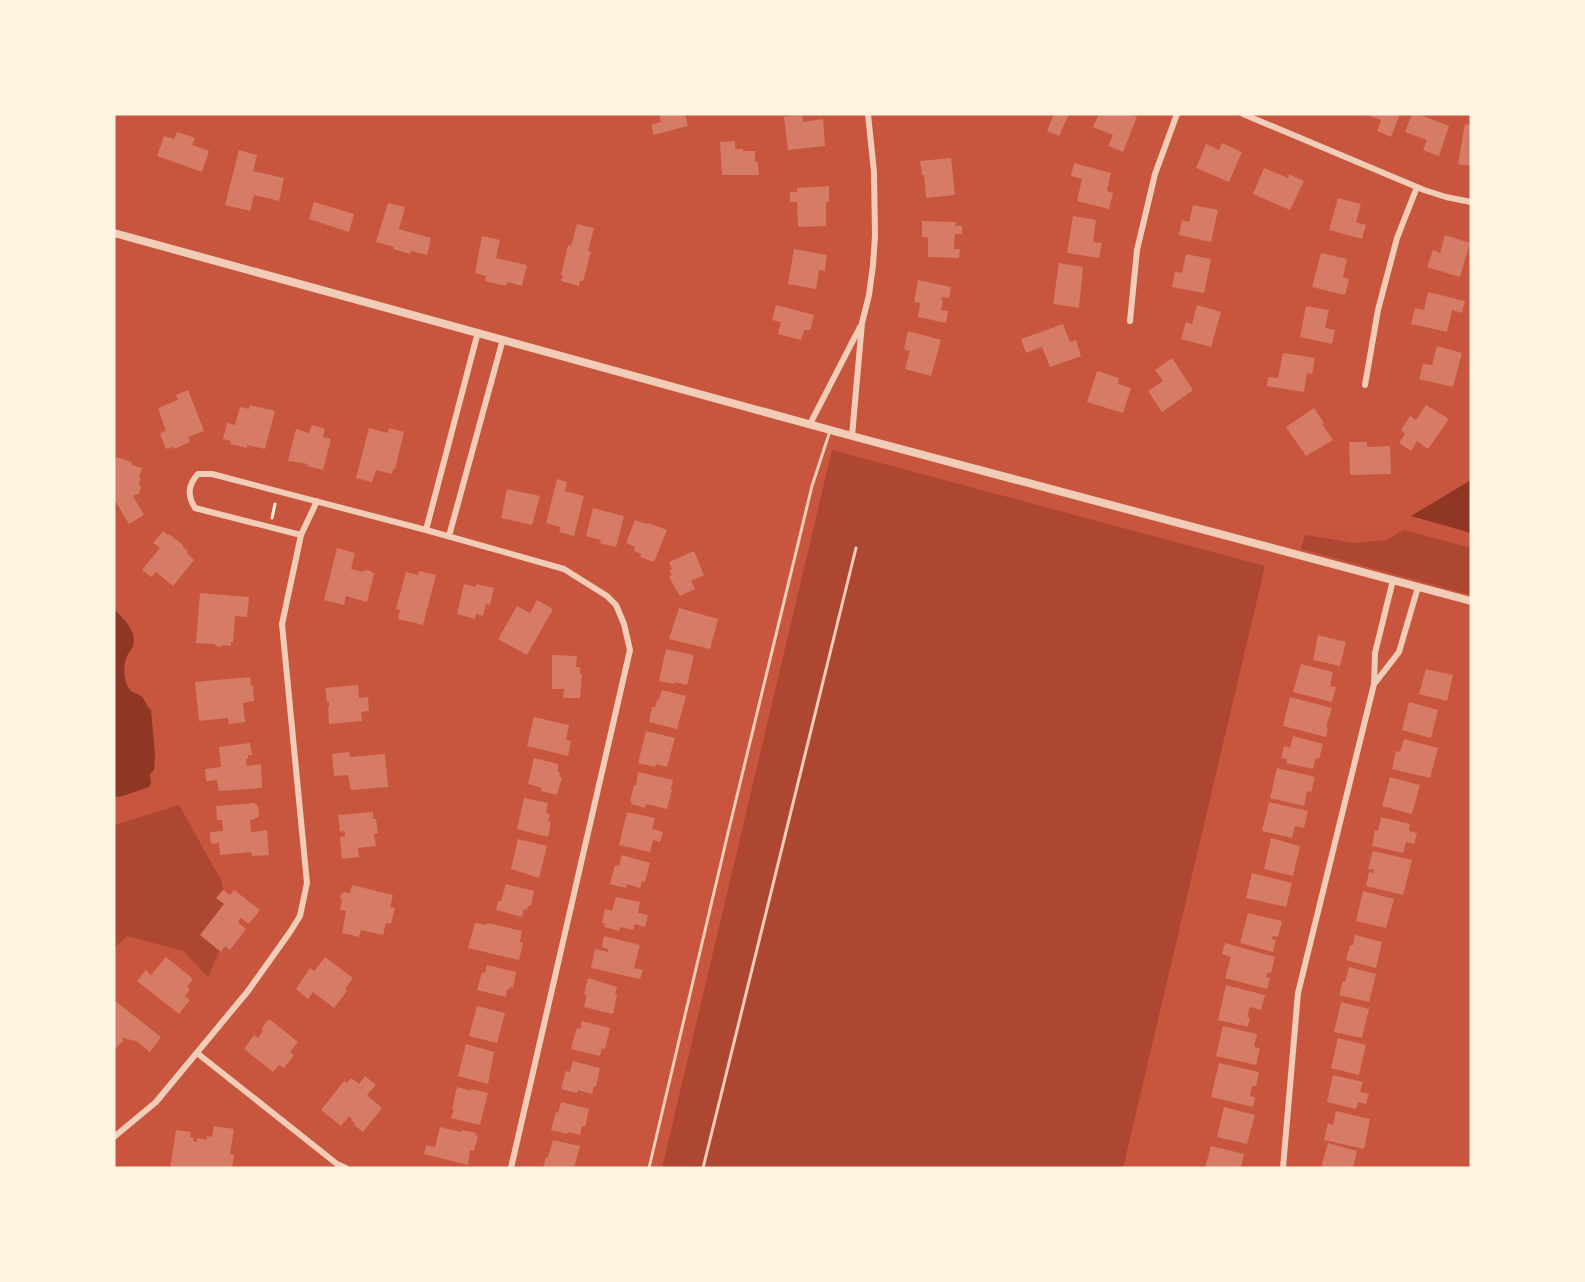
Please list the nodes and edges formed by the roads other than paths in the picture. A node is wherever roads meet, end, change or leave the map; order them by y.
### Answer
1 (868, 114) edge
2 (1177, 114) edge
3 (1243, 114) edge
4 (1417, 187) junction
5 (1471, 202) edge
6 (114, 233) edge
7 (1130, 321) dead end
8 (862, 323) junction
9 (478, 332) junction
10 (503, 339) junction
11 (1365, 386) dead end
12 (810, 424) junction
13 (831, 430) junction
14 (852, 436) junction
15 (317, 501) junction
16 (426, 530) junction
17 (301, 535) junction
18 (448, 536) junction
19 (856, 548) dead end
20 (1393, 580) junction
21 (1418, 587) junction
22 (1471, 601) edge
23 (1374, 684) junction
24 (197, 1053) junction
25 (114, 1137) edge
26 (346, 1168) edge
27 (511, 1168) edge
28 (649, 1168) edge
29 (703, 1168) edge
30 (1283, 1168) edge

1 - 8 street
2 - 7 street
3 - 4 street
4 - 5 street
4 - 11 street
6 - 9 street
8 - 12 street
8 - 14 street
9 - 10 street
9 - 16 street
10 - 12 street
10 - 18 street
12 - 13 street
13 - 14 street
13 - 28 lane
14 - 20 street
15 - 16 street
15 - 17 street
15 - 17 street
16 - 18 street
17 - 24 street
18 - 27 street
19 - 29 lane
20 - 21 street
20 - 23 street
21 - 22 street
21 - 23 street
23 - 30 street
24 - 25 street
24 - 26 street

